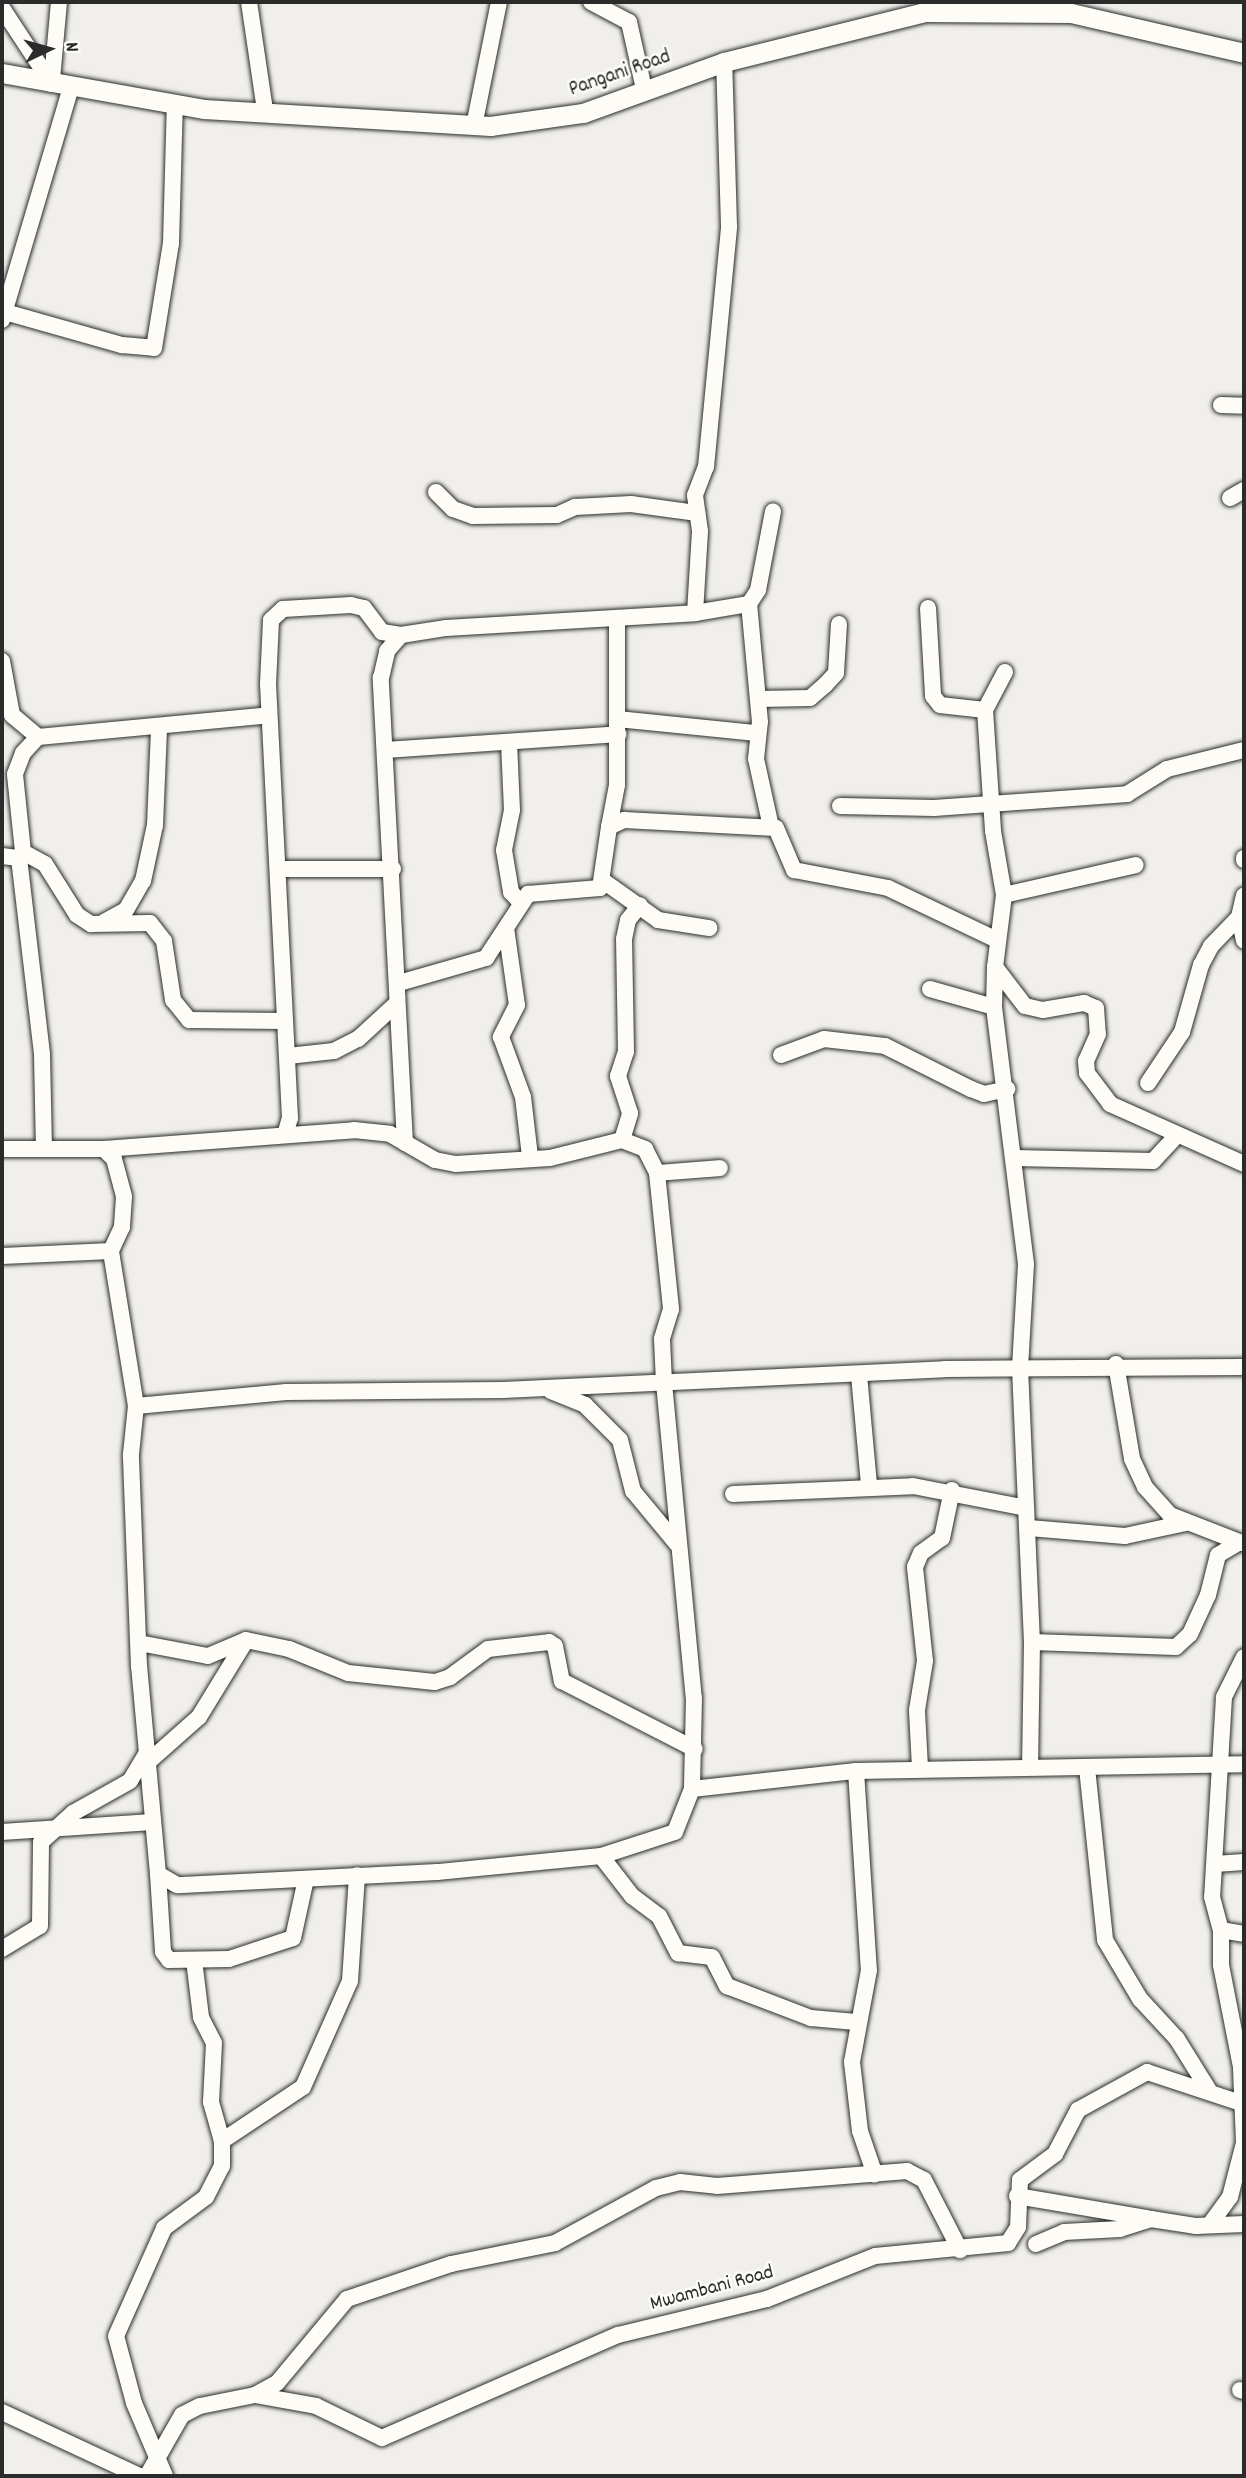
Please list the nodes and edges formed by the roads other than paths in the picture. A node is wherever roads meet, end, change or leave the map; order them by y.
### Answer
1 (59, 2) edge
2 (249, 2) edge
3 (499, 2) edge
4 (592, 2) edge
5 (1069, 5) edge
6 (923, 7) edge
7 (2, 8) edge
8 (1244, 53) edge
9 (724, 62) junction
10 (2, 73) edge
11 (62, 86) junction
12 (644, 89) junction
13 (175, 104) junction
14 (265, 111) junction
15 (474, 126) junction
16 (4, 316) edge
17 (1221, 404) dead end
18 (1244, 406) edge
19 (436, 492) dead end
20 (773, 511) dead end
21 (697, 513) junction
22 (749, 604) junction
23 (928, 608) dead end
24 (695, 614) junction
25 (617, 620) junction
26 (839, 624) dead end
27 (401, 635) junction
28 (2, 661) edge
29 (1005, 672) dead end
30 (759, 699) junction
31 (985, 710) junction
32 (270, 715) junction
33 (618, 727) junction
34 (159, 729) junction
35 (756, 733) junction
36 (38, 737) junction
37 (509, 742) junction
38 (386, 750) junction
39 (1244, 750) edge
40 (990, 804) junction
41 (840, 806) dead end
42 (609, 827) junction
43 (771, 827) junction
44 (21, 855) junction
45 (2, 856) edge
46 (1136, 865) dead end
47 (278, 869) junction
48 (393, 869) junction
49 (602, 880) junction
50 (1004, 895) junction
51 (1244, 896) edge
52 (519, 901) junction
53 (640, 905) junction
54 (1239, 917) junction
55 (99, 925) junction
56 (506, 928) junction
57 (709, 928) dead end
58 (995, 939) junction
59 (1244, 940) edge
60 (995, 967) junction
61 (400, 983) junction
62 (930, 989) dead end
63 (397, 1003) junction
64 (994, 1007) junction
65 (283, 1021) junction
66 (781, 1055) dead end
67 (288, 1056) junction
68 (1148, 1083) dead end
69 (1007, 1089) junction
70 (285, 1135) junction
71 (1176, 1136) junction
72 (622, 1140) junction
73 (405, 1143) junction
74 (2, 1149) edge
75 (44, 1149) junction
76 (104, 1149) junction
77 (530, 1157) junction
78 (1014, 1158) junction
79 (1244, 1164) edge
80 (720, 1168) dead end
81 (657, 1173) junction
82 (111, 1251) junction
83 (2, 1256) edge
84 (1116, 1364) junction
85 (1244, 1367) edge
86 (1020, 1368) junction
87 (859, 1375) junction
88 (664, 1383) junction
89 (545, 1388) junction
90 (136, 1406) junction
91 (869, 1485) junction
92 (952, 1490) junction
93 (733, 1494) dead end
94 (1026, 1508) junction
95 (1185, 1523) junction
96 (1029, 1528) junction
97 (1241, 1543) edge
98 (680, 1549) junction
99 (246, 1640) junction
100 (1032, 1642) junction
101 (139, 1643) junction
102 (1244, 1657) edge
103 (695, 1749) junction
104 (147, 1758) junction
105 (1244, 1764) edge
106 (1030, 1765) junction
107 (1215, 1765) junction
108 (920, 1768) junction
109 (1087, 1768) junction
110 (856, 1771) junction
111 (692, 1789) junction
112 (152, 1822) junction
113 (54, 1829) junction
114 (2, 1832) edge
115 (601, 1856) junction
116 (1244, 1862) edge
117 (1215, 1864) junction
118 (158, 1874) junction
119 (357, 1875) junction
120 (306, 1879) junction
121 (1221, 1930) junction
122 (1244, 1934) edge
123 (2, 1949) edge
124 (194, 1960) junction
125 (856, 2022) junction
126 (1210, 2092) junction
127 (1237, 2103) edge
128 (222, 2141) junction
129 (875, 2175) junction
130 (1017, 2196) junction
131 (1151, 2219) junction
132 (1197, 2224) junction
133 (1244, 2224) edge
134 (1036, 2244) dead end
135 (960, 2250) junction
136 (255, 2395) junction
137 (2, 2412) edge
138 (156, 2460) junction
139 (139, 2476) edge
140 (147, 2476) edge
141 (165, 2476) edge

1 - 11 street
2 - 14 street
3 - 15 street
4 - 12 street
5 - 6 main road, Pangani Road
5 - 8 main road, Pangani Road
6 - 9 main road, Pangani Road
7 - 11 street
9 - 12 main road, Pangani Road
9 - 21 street
10 - 11 main road, Pangani Road
11 - 13 main road, Pangani Road
11 - 16 street
12 - 15 main road, Pangani Road
13 - 14 main road, Pangani Road
13 - 16 street
14 - 15 main road, Pangani Road
17 - 18 street
19 - 21 street
20 - 22 street
21 - 24 street
22 - 24 street
22 - 30 street
23 - 31 street
24 - 25 street
25 - 27 street
25 - 33 street
26 - 30 street
27 - 32 street
27 - 38 street
28 - 36 street
29 - 31 street
30 - 35 street
31 - 40 street
32 - 34 street
32 - 47 street
33 - 35 street
33 - 37 street
33 - 42 street
34 - 36 street
34 - 55 street
35 - 43 street
36 - 44 street
37 - 38 street
37 - 52 street
38 - 48 street
39 - 40 street
40 - 41 street
40 - 50 street
42 - 43 street
42 - 49 street
43 - 58 street
44 - 45 street
44 - 55 street
44 - 75 street
46 - 50 street
47 - 48 street
47 - 65 street
48 - 61 street
49 - 52 street
49 - 53 street
50 - 58 street
51 - 54 street
52 - 56 street
53 - 57 street
53 - 72 street
54 - 59 street
54 - 68 street
55 - 65 street
56 - 61 street
56 - 77 street
58 - 60 street
60 - 64 street
60 - 71 street
61 - 63 street
62 - 64 street
63 - 67 street
63 - 73 street
64 - 69 street
65 - 67 street
66 - 69 street
67 - 70 street
69 - 78 street
70 - 73 street
70 - 76 street
71 - 78 street
71 - 79 street
72 - 77 street
72 - 81 street
73 - 77 street
74 - 75 street
75 - 76 street
76 - 82 street
78 - 86 street
80 - 81 street
81 - 88 street
82 - 83 street
82 - 90 street
84 - 85 street
84 - 86 street
84 - 95 street
86 - 87 street
86 - 94 street
87 - 88 street
87 - 91 street
88 - 89 street
88 - 98 street
89 - 90 street
89 - 98 street
90 - 101 street
91 - 92 street
91 - 93 street
92 - 94 street
92 - 108 street
94 - 96 street
95 - 96 street
95 - 97 street
96 - 100 street
97 - 100 street
98 - 103 street
99 - 101 street
99 - 103 street
99 - 104 street
100 - 106 street
101 - 104 street
102 - 107 street
103 - 111 street
104 - 112 street
104 - 113 street
105 - 107 street
106 - 108 street
106 - 109 street
107 - 109 street
107 - 117 street
108 - 110 street
109 - 126 street
110 - 111 street
110 - 125 street
111 - 115 street
112 - 113 street
112 - 118 street
113 - 114 street
113 - 123 street
115 - 119 street
115 - 125 street
116 - 117 street
117 - 121 street
118 - 120 street
118 - 124 street
119 - 120 street
119 - 128 street
120 - 124 street
121 - 122 street
121 - 127 street
124 - 128 street
125 - 129 street
126 - 127 street
126 - 130 street
127 - 132 street
128 - 138 street
129 - 135 street
129 - 136 street
130 - 131 street
130 - 135 street, Mwambani Road
131 - 132 street
131 - 134 street
132 - 133 street
135 - 136 street, Mwambani Road
136 - 138 street, Mwambani Road
137 - 139 street
138 - 140 street, Mwambani Road
138 - 141 street

